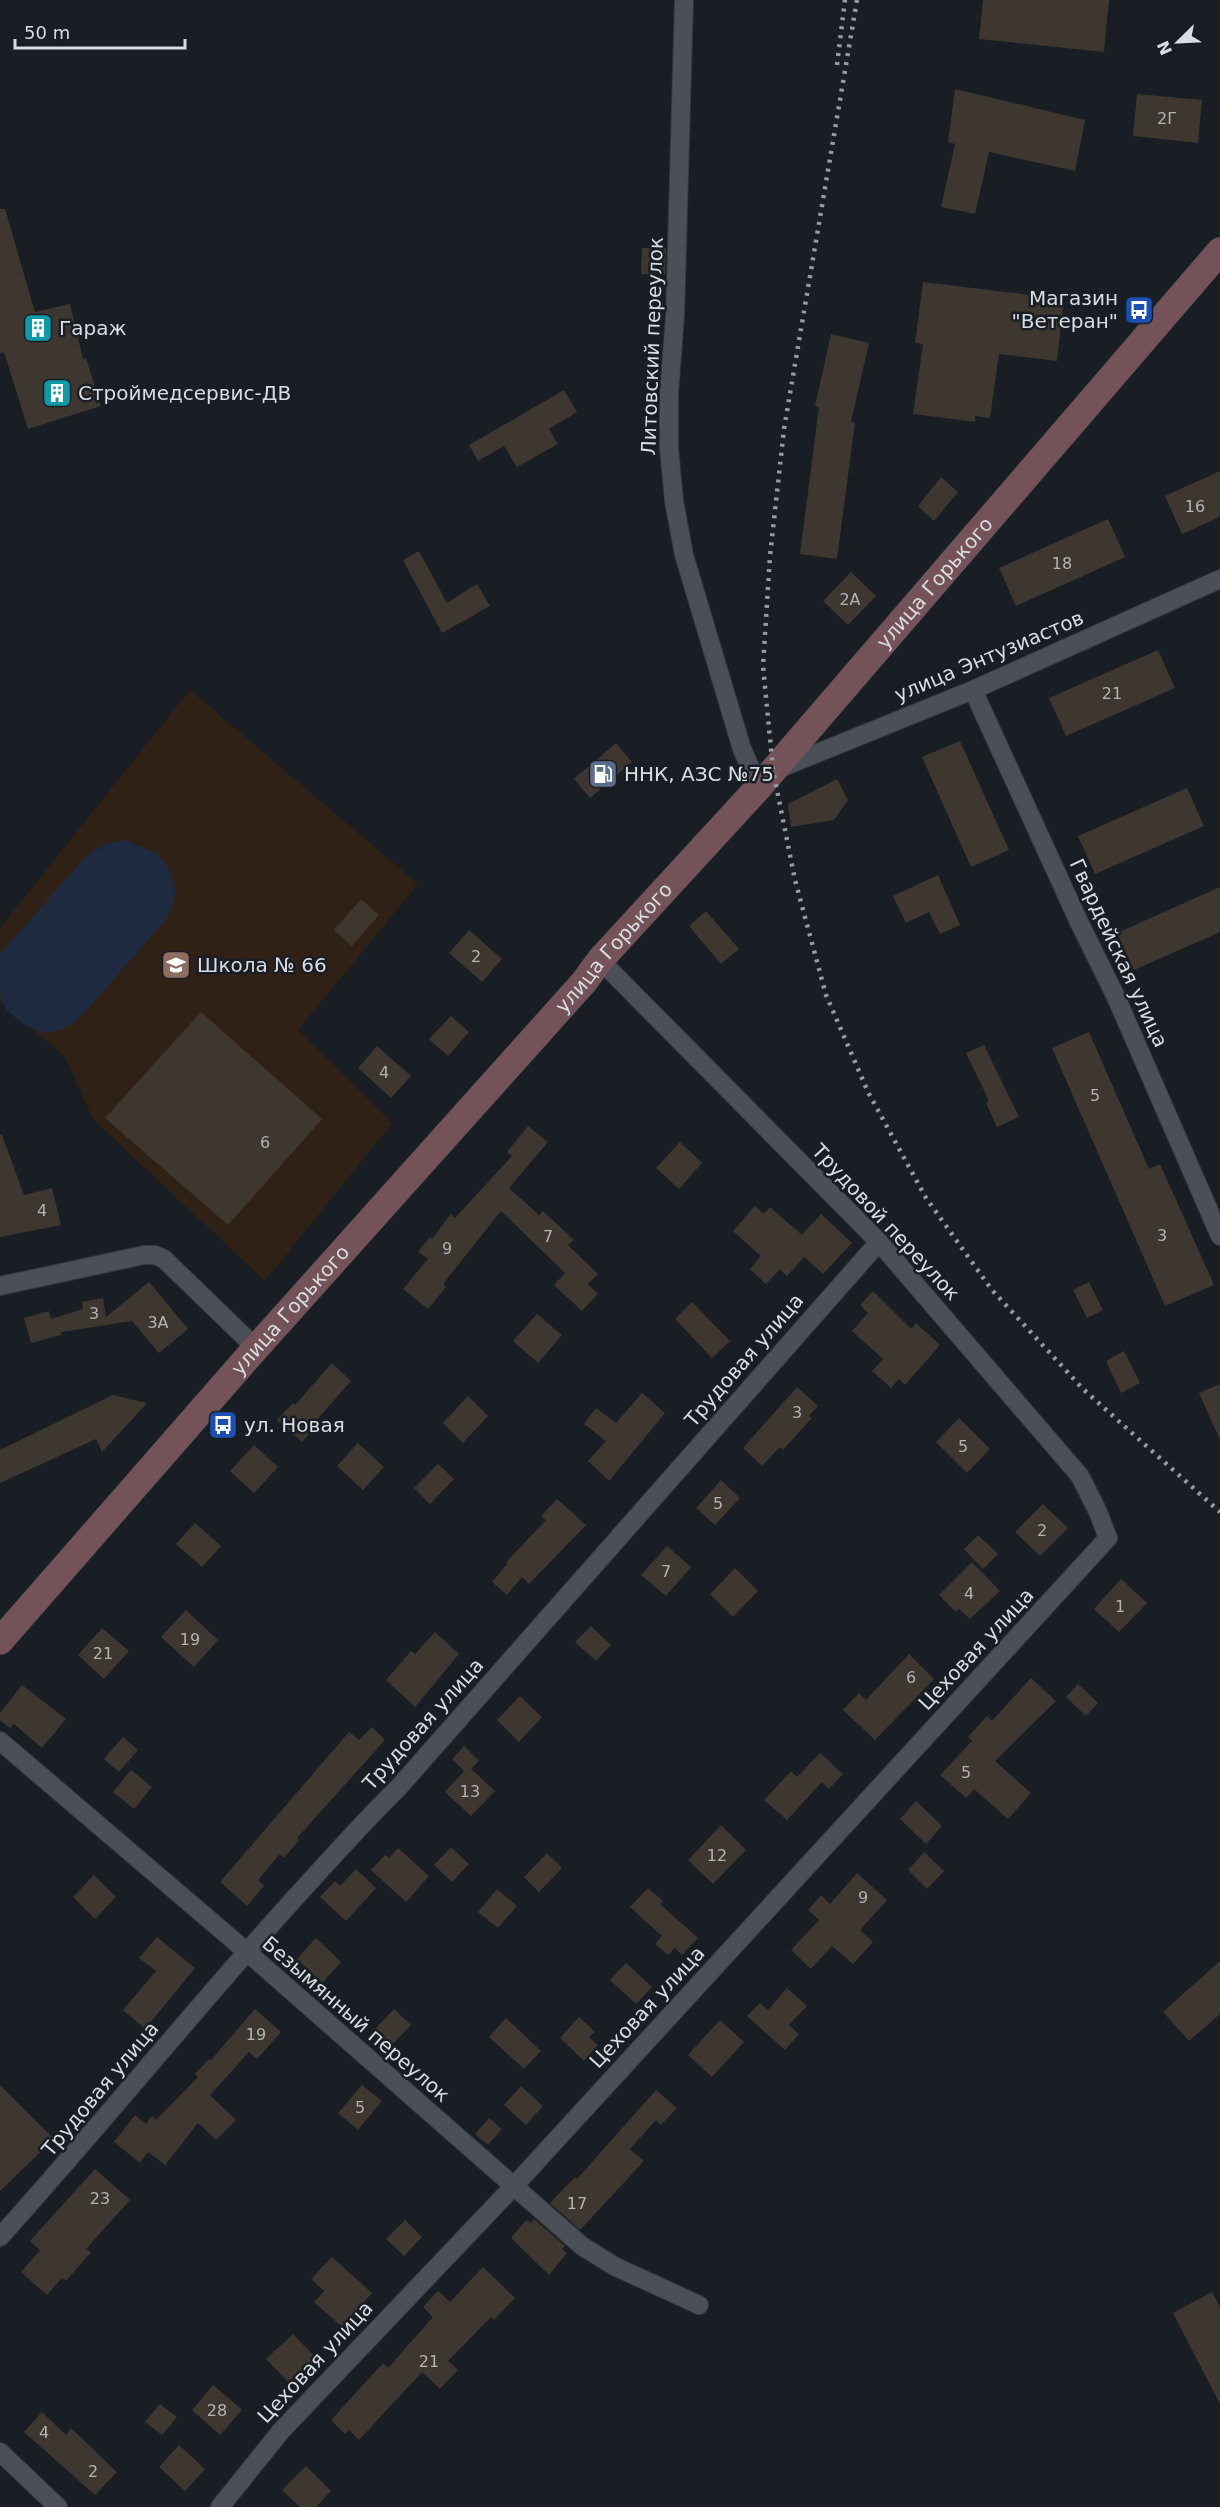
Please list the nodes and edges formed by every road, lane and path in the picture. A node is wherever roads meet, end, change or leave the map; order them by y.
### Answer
1 (684, 0) edge
2 (1220, 251) edge
3 (1220, 579) edge
4 (973, 690) junction
5 (766, 779) junction
6 (600, 960) junction
7 (1220, 1236) edge
8 (879, 1242) junction
9 (0, 1286) edge
10 (256, 1348) junction
11 (1108, 1538) joint
12 (0, 1641) edge
13 (0, 1741) edge
14 (246, 1951) junction
15 (513, 2187) junction
16 (0, 2237) edge
17 (699, 2305) dead end
18 (0, 2452) edge
19 (58, 2507) edge
20 (220, 2507) edge

1 - 5 street, Литовский переулок
2 - 5 main road, улица Горького
3 - 4 street, улица Энтузиастов
4 - 5 street, улица Энтузиастов
4 - 7 street, Гвардейская улица
5 - 6 main road, улица Горького
6 - 8 street, Трудовой переулок
6 - 10 main road, улица Горького
8 - 11 street, Трудовой переулок
8 - 14 street, Трудовая улица
9 - 10 street
10 - 12 main road, улица Горького
11 - 15 street, Цеховая улица
13 - 14 street, Безымянный переулок
14 - 15 street, Безымянный переулок
14 - 16 street, Трудовая улица
15 - 17 street, Безымянный переулок
15 - 20 street, Цеховая улица
18 - 19 street

